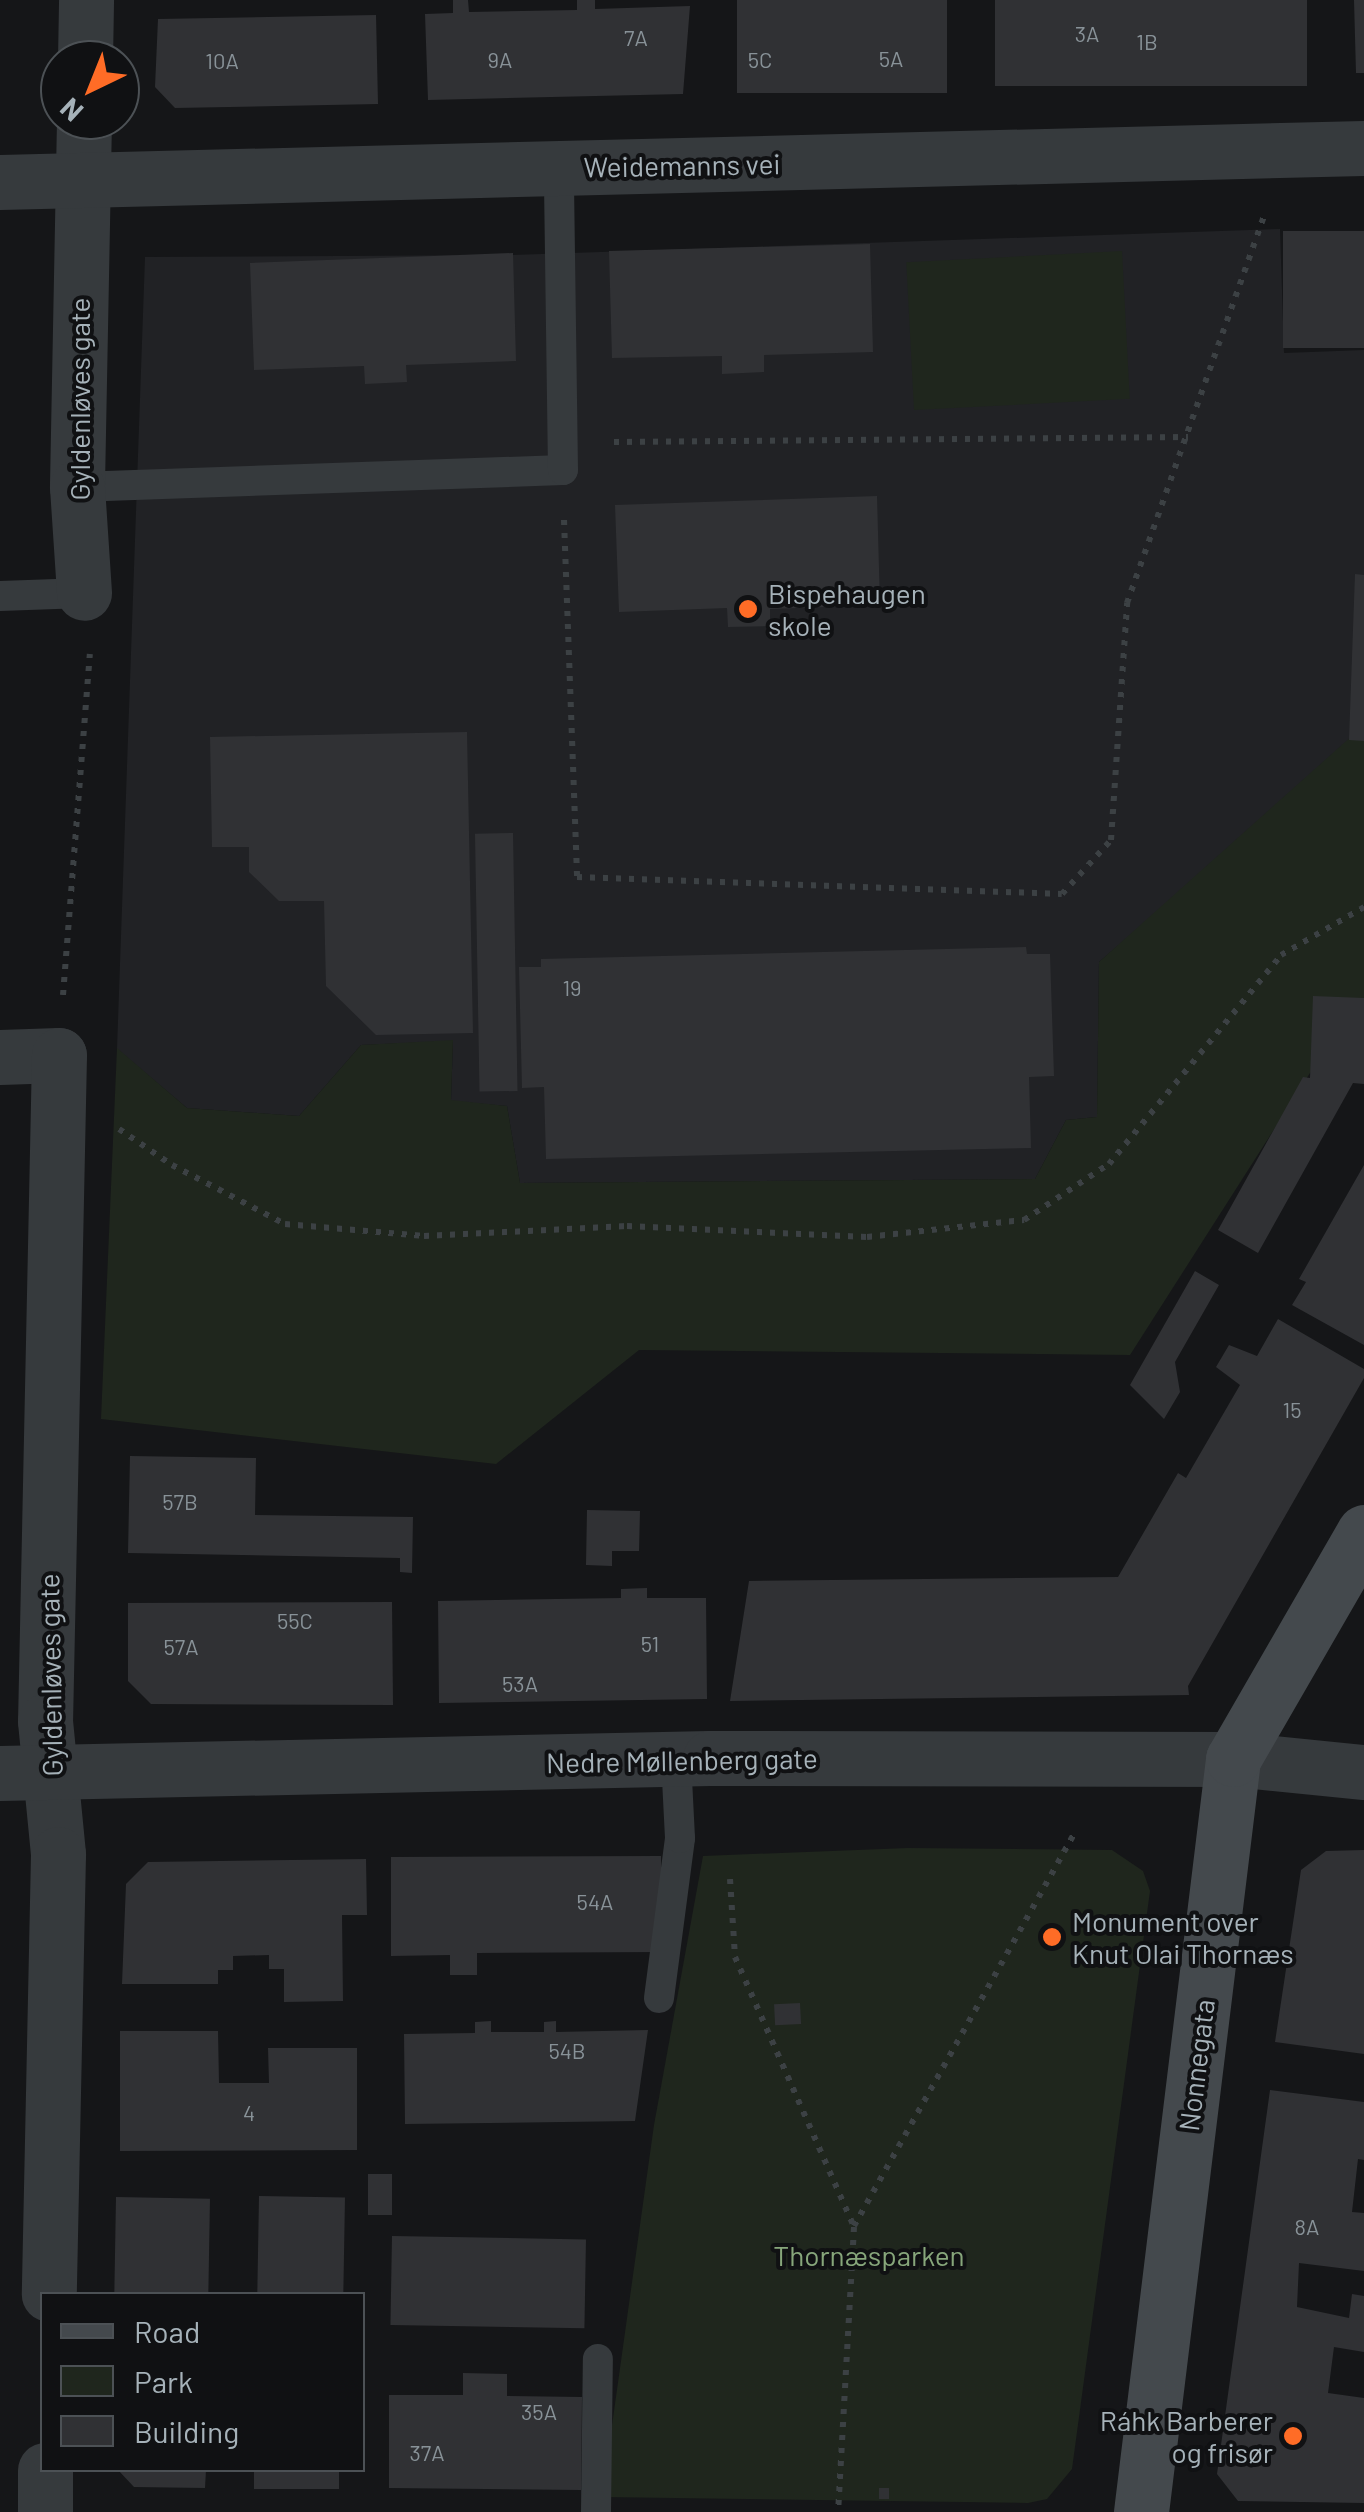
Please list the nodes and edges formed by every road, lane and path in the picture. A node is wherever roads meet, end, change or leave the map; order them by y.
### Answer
1 (86, 0) edge
2 (85, 40) edge
3 (83, 140) edge
4 (1364, 148) edge
5 (559, 168) junction
6 (81, 180) junction
7 (0, 182) edge
8 (1264, 216) dead end
9 (1188, 437) junction
10 (562, 456) junction
11 (76, 487) junction
12 (84, 593) junction
13 (0, 596) edge
14 (1364, 908) edge
15 (59, 1055) junction
16 (0, 1057) edge
17 (1364, 1532) edge
18 (676, 1759) junction
19 (1233, 1760) junction
20 (1364, 1772) edge
21 (25, 1773) edge
22 (1073, 1836) dead end
23 (729, 1870) dead end
24 (659, 1998) dead end
25 (854, 2227) junction
26 (49, 2292) edge
27 (598, 2359) dead end
28 (45, 2472) edge
29 (45, 2512) edge
30 (596, 2512) edge
31 (838, 2512) edge
32 (1142, 2512) edge

1 - 2 street
3 - 6 street, Gyldenløves gate
4 - 5 street, Weidemanns vei
5 - 6 street, Weidemanns vei
5 - 10 lane
6 - 7 street, Weidemanns vei
6 - 11 street, Gyldenløves gate
8 - 9 path
9 - 10 path
9 - 10 path
10 - 11 lane
11 - 12 street, Gyldenløves gate
12 - 13 lane
12 - 15 path
14 - 15 path
15 - 16 street
15 - 21 street, Gyldenløves gate
17 - 19 street, Nonnegata
18 - 19 street, Nedre Møllenberg gate
18 - 21 street, Nedre Møllenberg gate
18 - 24 lane
19 - 20 street, Nedre Møllenberg gate
19 - 32 street, Nonnegata
21 - 26 street, Gyldenløves gate
22 - 25 path
23 - 25 path
25 - 31 path
27 - 30 lane
28 - 29 street

